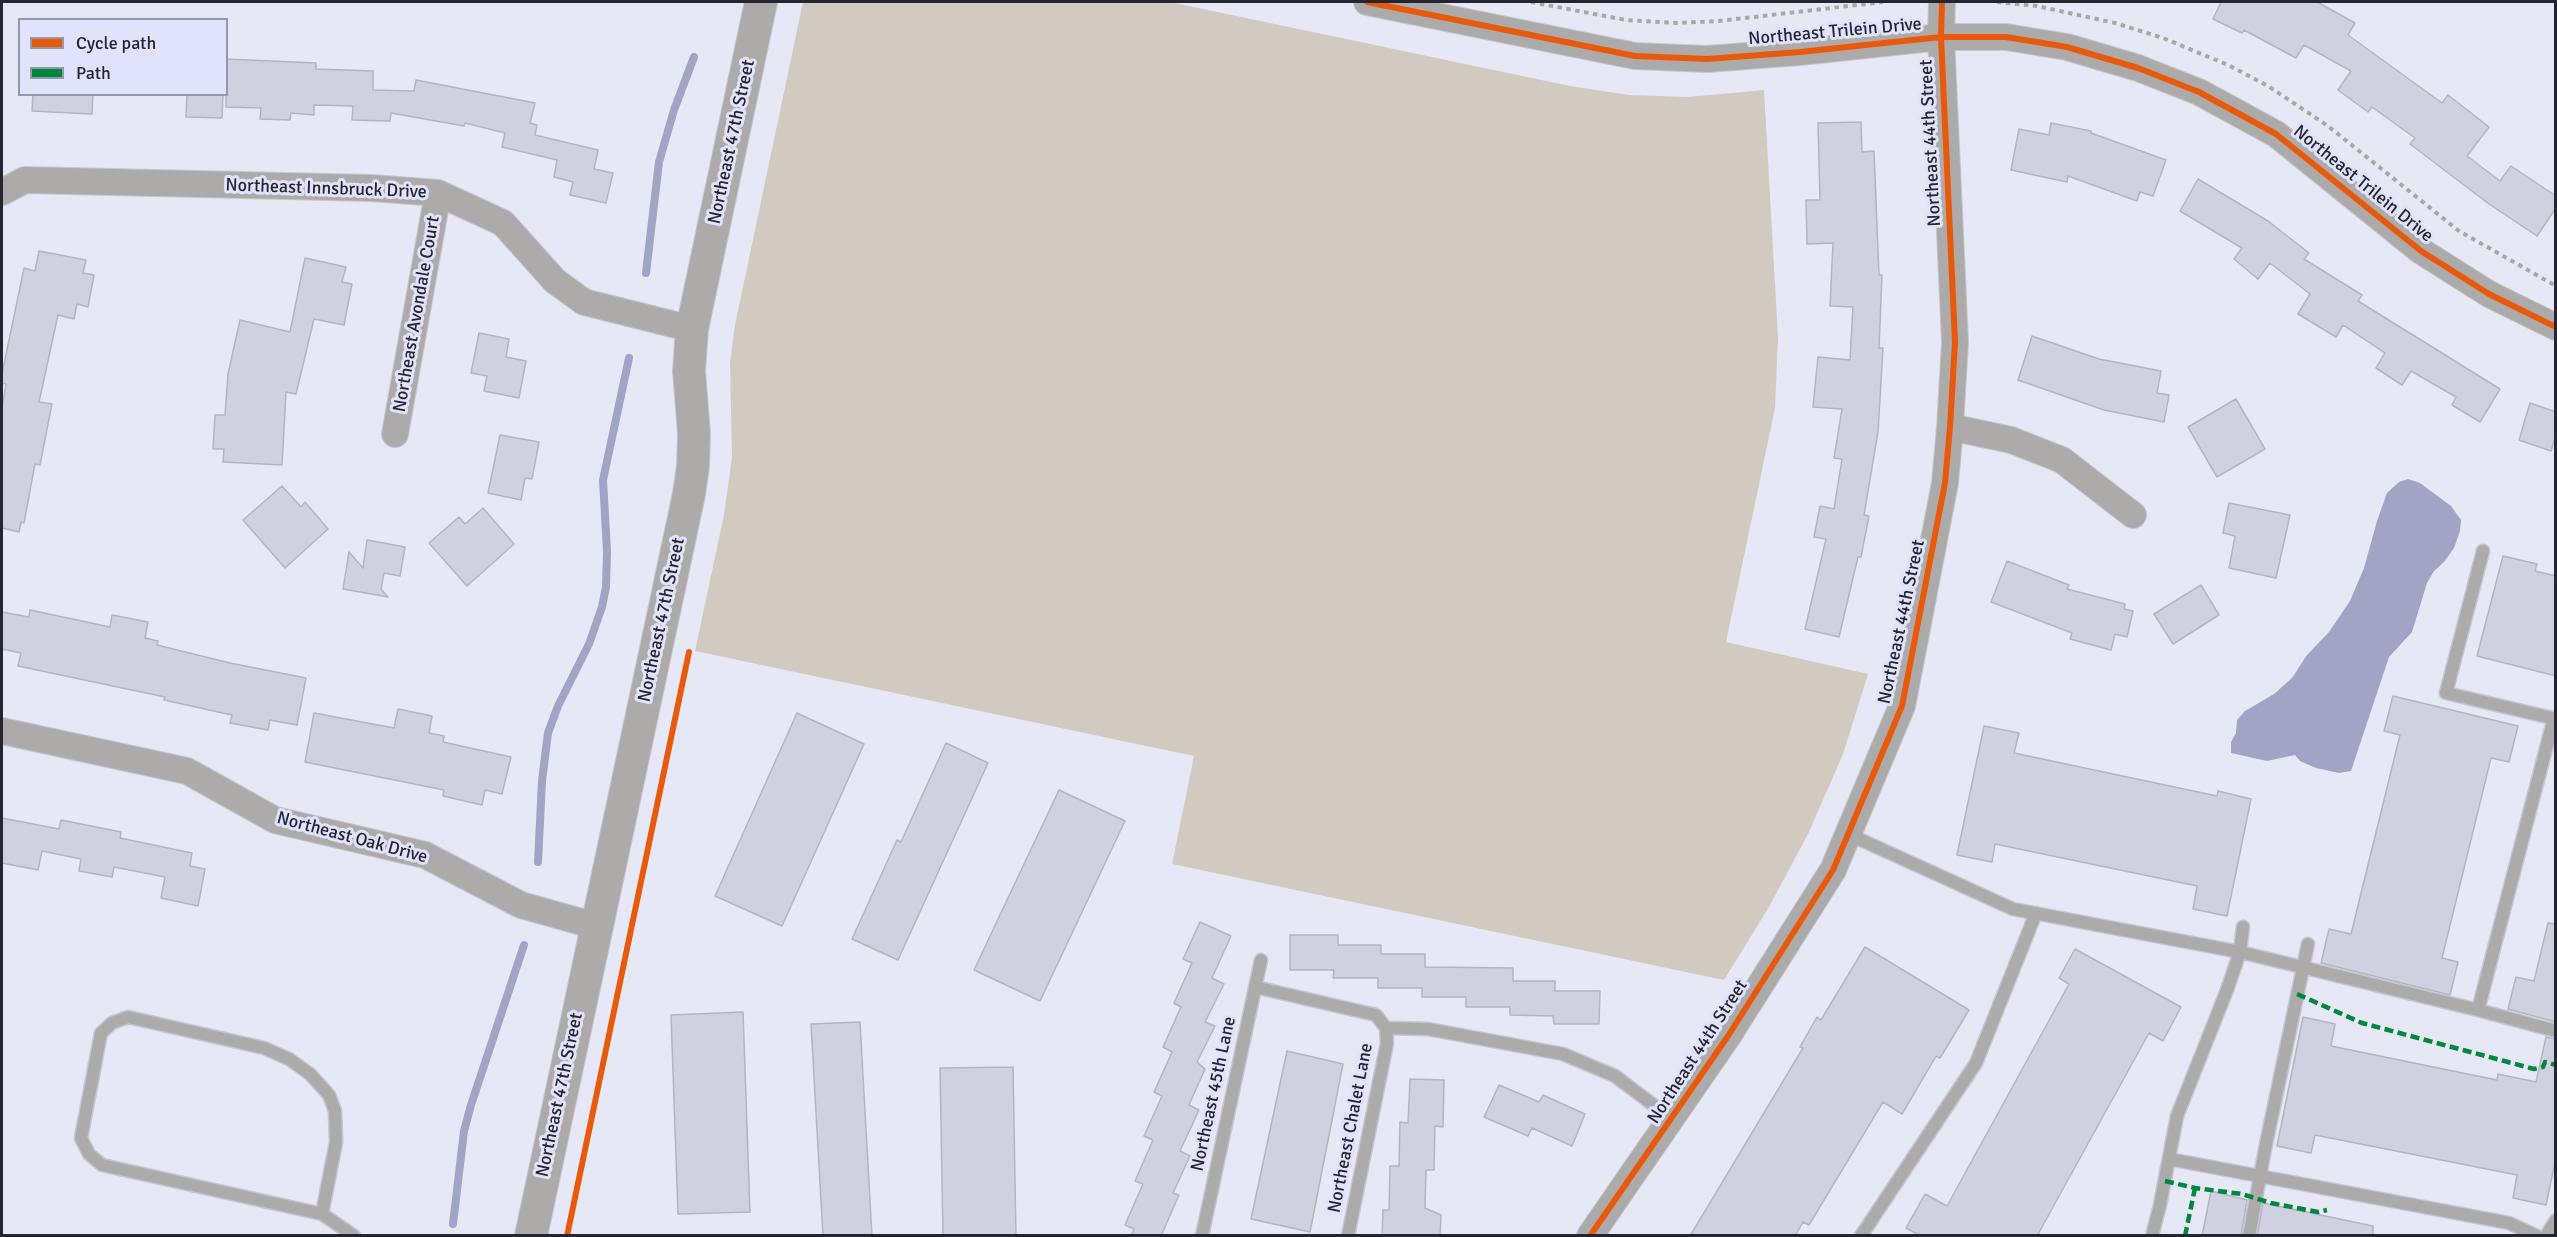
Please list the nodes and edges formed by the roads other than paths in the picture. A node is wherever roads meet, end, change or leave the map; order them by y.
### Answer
1 (761, 2) edge
2 (1367, 2) edge
3 (1942, 2) edge
4 (1941, 37) junction
5 (2, 192) edge
6 (438, 193) junction
7 (2556, 327) edge
8 (692, 329) junction
9 (1950, 427) junction
10 (395, 434) dead end
11 (2133, 515) dead end
12 (2483, 551) dead end
13 (2555, 718) edge
14 (2, 731) edge
15 (1848, 834) junction
16 (2036, 913) junction
17 (596, 926) junction
18 (2243, 927) dead end
19 (2308, 944) dead end
20 (2240, 952) junction
21 (1262, 960) dead end
22 (2302, 967) junction
23 (1256, 987) junction
24 (2478, 1010) junction
25 (1386, 1028) junction
26 (2556, 1031) edge
27 (1672, 1119) junction
28 (2169, 1159) junction
29 (2261, 1175) junction
30 (322, 1214) junction
31 (2556, 1220) edge
32 (354, 1236) edge
33 (531, 1236) edge
34 (1202, 1236) edge
35 (1347, 1236) edge
36 (1590, 1236) edge
37 (1862, 1236) edge
38 (2152, 1236) edge
39 (2249, 1236) edge
40 (2537, 1236) edge
41 (2546, 1236) edge

1 - 8 street, Northeast 47th Street
2 - 4 street, Northeast Trilein Drive
3 - 4 street, Northeast 44th Street
4 - 7 street, Northeast Trilein Drive
4 - 9 street, Northeast 44th Street
5 - 6 street, Northeast Innsbruck Drive
6 - 8 street, Northeast Innsbruck Drive
6 - 10 street, Northeast Avondale Court
8 - 17 street, Northeast 47th Street
9 - 11 street
9 - 15 street, Northeast 44th Street
12 - 13 lane
13 - 24 lane
14 - 17 street, Northeast Oak Drive
15 - 16 lane
15 - 27 street, Northeast 44th Street
16 - 20 lane
16 - 37 lane
17 - 33 street, Northeast 47th Street
18 - 20 lane
19 - 22 lane
20 - 22 lane
20 - 28 lane
21 - 23 lane, Northeast 45th Lane
22 - 24 lane
22 - 29 lane
23 - 25 lane
23 - 34 lane, Northeast 45th Lane
24 - 26 lane
25 - 27 lane
25 - 35 lane, Northeast Chalet Lane
27 - 36 street, Northeast 44th Street
28 - 29 lane
28 - 38 lane
29 - 39 lane
29 - 40 lane
30 - 30 lane
30 - 32 lane
31 - 41 lane

